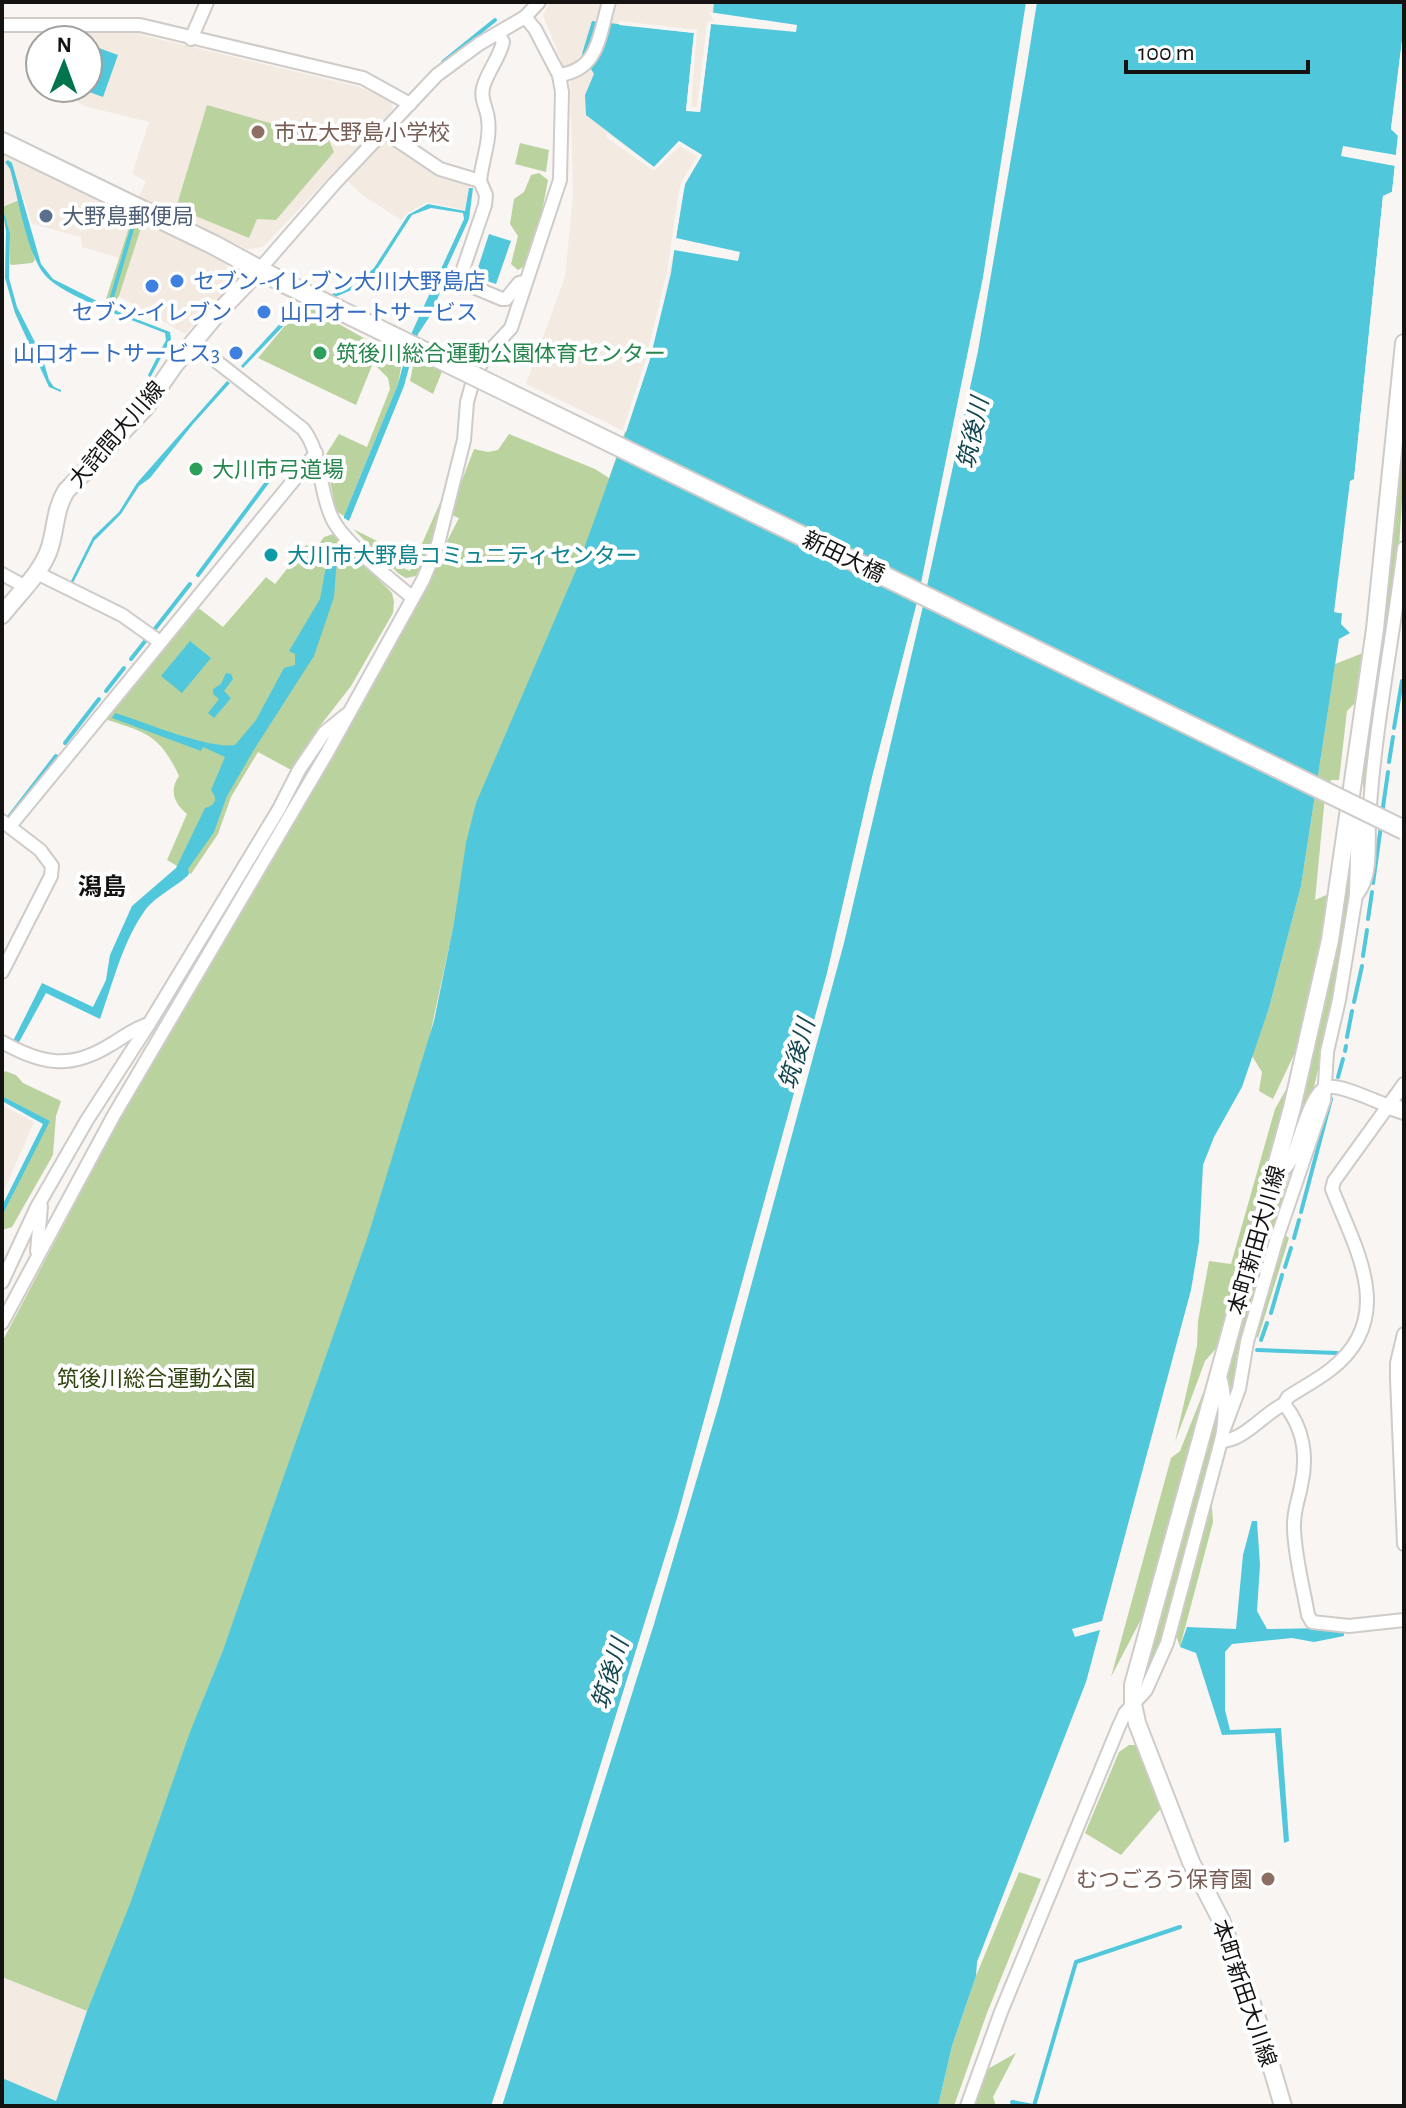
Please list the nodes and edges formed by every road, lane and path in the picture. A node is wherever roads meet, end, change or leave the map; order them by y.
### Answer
1 (207, 2) edge
2 (539, 2) edge
3 (609, 2) edge
4 (525, 17) junction
5 (2, 25) edge
6 (498, 33) junction
7 (191, 39) junction
8 (559, 75) junction
9 (410, 104) junction
10 (385, 132) junction
11 (2, 142) edge
12 (480, 181) junction
13 (259, 270) junction
14 (525, 282) junction
15 (193, 343) junction
16 (1404, 343) edge
17 (316, 453) junction
18 (1404, 548) edge
19 (37, 573) junction
20 (2, 574) edge
21 (24, 586) junction
22 (413, 598) junction
23 (2, 615) edge
24 (160, 642) junction
25 (349, 714) junction
26 (1352, 785) junction
27 (6, 824) edge
28 (1404, 830) edge
29 (1356, 895) junction
30 (2, 972) edge
31 (149, 1024) junction
32 (2, 1042) edge
33 (1404, 1084) edge
34 (1327, 1087) junction
35 (1396, 1108) edge
36 (1274, 1178) junction
37 (42, 1199) junction
38 (36, 1257) junction
39 (2, 1282) edge
40 (2, 1323) edge
41 (1404, 1334) edge
42 (1219, 1374) junction
43 (1284, 1404) junction
44 (1223, 1435) junction
45 (1404, 1544) edge
46 (1404, 1620) edge
47 (1133, 1704) junction
48 (967, 2106) edge
49 (1283, 2106) edge

1 - 7 street
2 - 4 street
3 - 8 street
4 - 6 street
4 - 8 street
5 - 7 street
6 - 9 street
6 - 12 street
7 - 9 street
8 - 14 street
9 - 10 street
10 - 12 street
10 - 13 street
11 - 13 main road, 新田大橋
12 - 14 street
13 - 15 main road, 大詫間大川線
13 - 28 main road, 新田大橋, bridge
14 - 22 street
15 - 17 street
15 - 19 main road, 大詫間大川線
16 - 26 main road, 本町新田大川線
17 - 22 street
17 - 24 street
18 - 29 street
19 - 21 main road, 大詫間大川線
19 - 24 street
20 - 21 street
21 - 23 main road, 大詫間大川線
22 - 25 street
24 - 27 street
25 - 31 street
25 - 38 street
26 - 29 street
26 - 36 main road, 本町新田大川線
27 - 30 street
29 - 34 street
31 - 32 street
31 - 37 street
33 - 35 street
34 - 35 street
34 - 36 street
34 - 44 street
35 - 43 street
36 - 42 main road, 本町新田大川線
37 - 38 street
37 - 39 street
38 - 40 street
41 - 45 street
42 - 44 street
42 - 47 main road, 本町新田大川線
43 - 44 street
43 - 46 street
44 - 47 street
47 - 48 street
47 - 49 main road, 本町新田大川線

